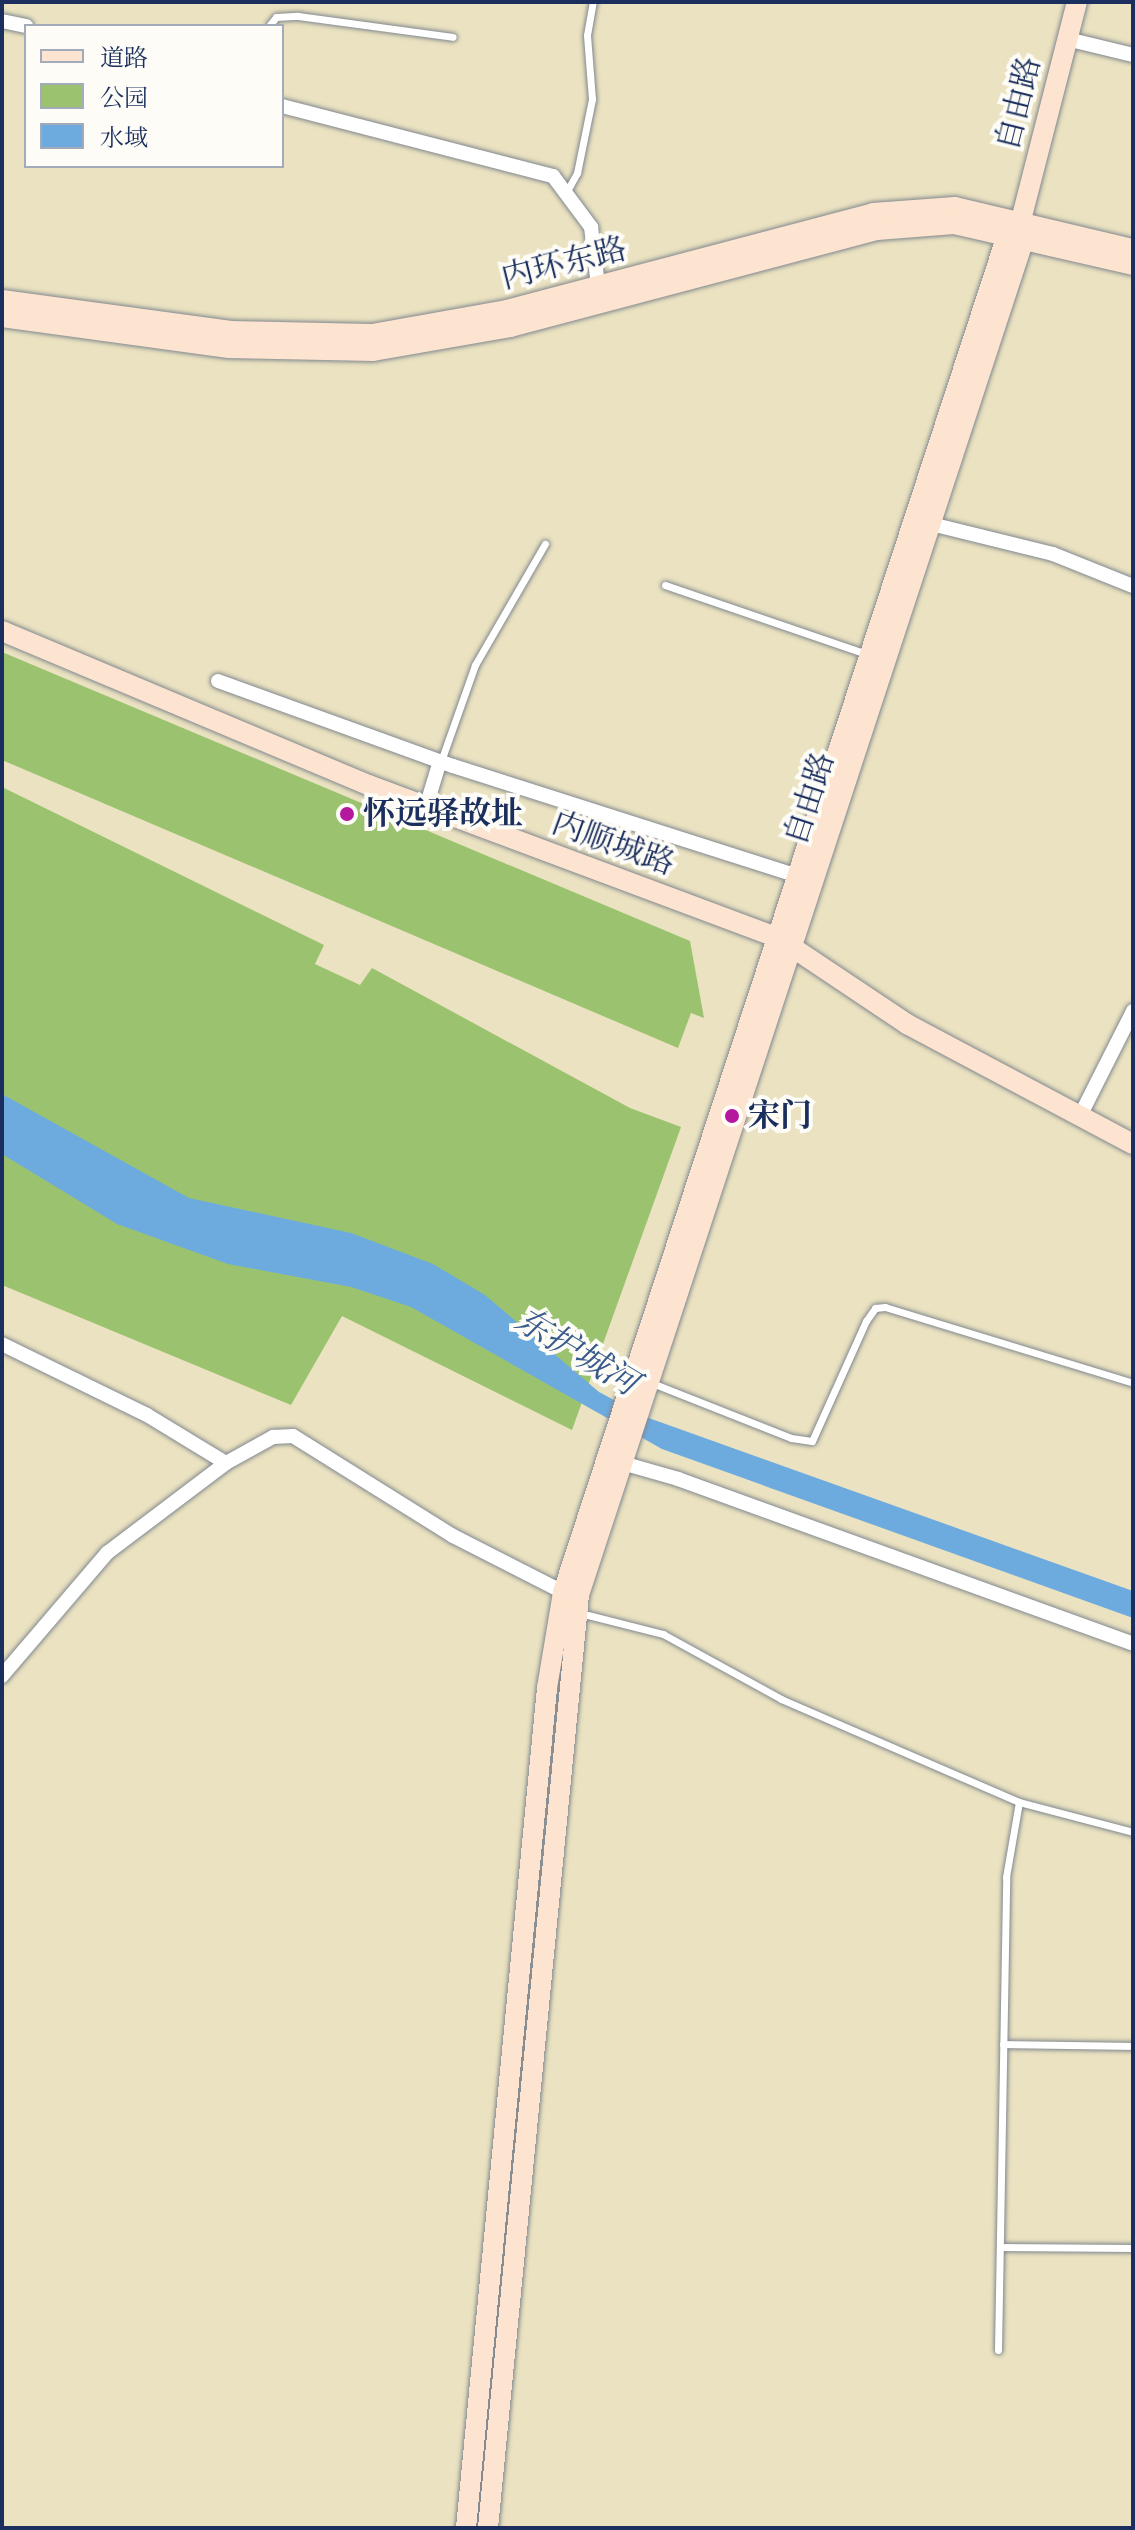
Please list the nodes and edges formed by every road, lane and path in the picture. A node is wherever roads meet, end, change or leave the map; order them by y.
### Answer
1 (593, 2) edge
2 (1077, 2) edge
3 (2, 21) edge
4 (271, 24) edge
5 (24, 26) edge
6 (453, 37) dead end
7 (1067, 39) junction
8 (1133, 55) edge
9 (284, 107) edge
10 (567, 191) junction
11 (1017, 232) junction
12 (1133, 249) edge
13 (1133, 265) edge
14 (598, 286) junction
15 (2, 300) edge
16 (2, 317) edge
17 (923, 522) junction
18 (545, 544) dead end
19 (665, 585) dead end
20 (1133, 586) edge
21 (2, 631) edge
22 (871, 656) junction
23 (218, 681) dead end
24 (440, 761) junction
25 (426, 807) junction
26 (800, 877) junction
27 (787, 943) junction
28 (1133, 1011) edge
29 (1080, 1116) junction
30 (1133, 1144) edge
31 (2, 1344) edge
32 (1133, 1383) edge
33 (644, 1389) junction
34 (621, 1452) junction
35 (226, 1463) junction
36 (563, 1592) junction
37 (576, 1612) junction
38 (1133, 1644) edge
39 (2, 1676) edge
40 (1019, 1802) junction
41 (1133, 1832) edge
42 (1003, 2044) junction
43 (1133, 2046) edge
44 (1000, 2247) junction
45 (1133, 2248) edge
46 (998, 2350) dead end
47 (466, 2528) edge
48 (488, 2528) edge

1 - 10 lane
2 - 7 street, 自由路
3 - 5 street
4 - 6 lane
7 - 8 street
7 - 11 street, 自由路
9 - 10 street
10 - 14 street
11 - 12 street, 内环东路
11 - 13 street, 内环东路
11 - 14 street, 内环东路
11 - 16 street, 内环东路
11 - 17 street, 自由路
14 - 15 street, 内环东路
17 - 20 street
17 - 22 street, 自由路
17 - 27 street, 自由路
18 - 24 lane
19 - 22 lane
21 - 25 street, 内顺城路
22 - 26 street, 自由路
23 - 24 street
24 - 25 street
24 - 26 street
25 - 27 street, 内顺城路
26 - 27 street, 自由路
27 - 29 street, 内顺城路
27 - 33 street, 自由路
28 - 29 street
29 - 30 street, 内顺城路
31 - 35 street
32 - 33 lane
33 - 34 street, 自由路
34 - 36 street
34 - 37 street
34 - 38 street
35 - 36 street
35 - 39 street
36 - 47 street
37 - 40 lane
37 - 48 street
40 - 41 lane
40 - 42 lane
42 - 43 lane
42 - 44 lane
44 - 45 lane
44 - 46 lane

